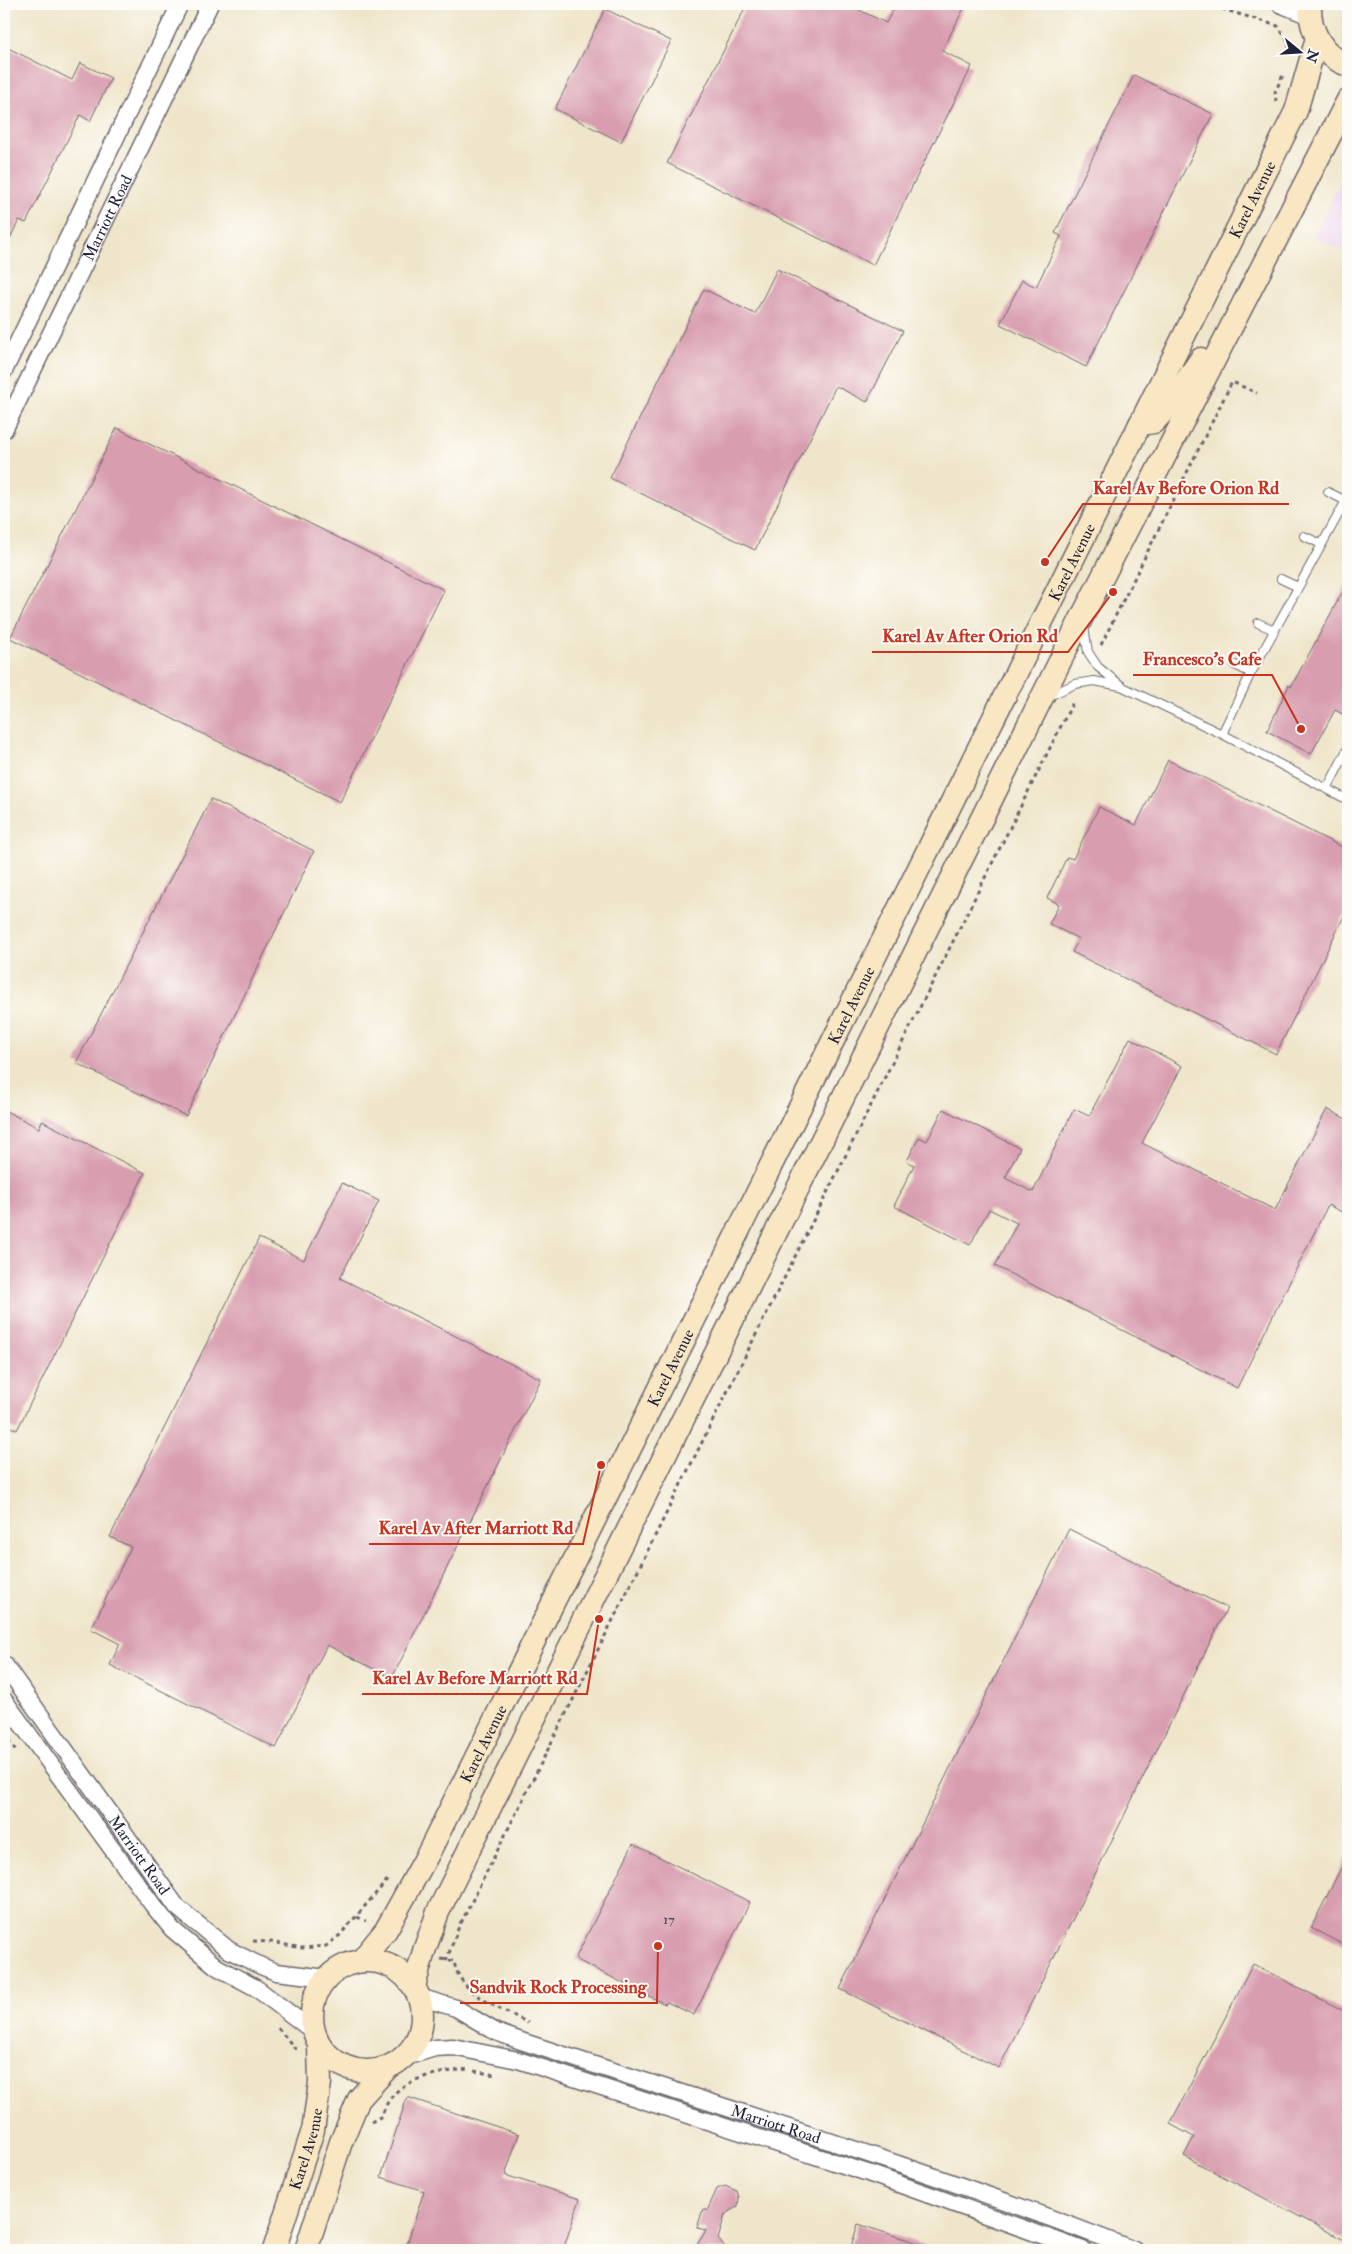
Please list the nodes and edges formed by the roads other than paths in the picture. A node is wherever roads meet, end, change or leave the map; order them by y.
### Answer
1 (180, 4) edge
2 (210, 4) edge
3 (1280, 4) edge
4 (1310, 10) edge
5 (1317, 38) junction
6 (1348, 65) edge
7 (1348, 100) edge
8 (1235, 318) junction
9 (4, 371) edge
10 (1140, 424) junction
11 (4, 430) edge
12 (1328, 492) dead end
13 (1347, 499) edge
14 (1304, 536) dead end
15 (1321, 544) junction
16 (1281, 579) dead end
17 (1298, 587) junction
18 (1083, 615) junction
19 (1258, 622) dead end
20 (1274, 630) junction
21 (1235, 665) dead end
22 (1251, 673) junction
23 (1123, 687) junction
24 (1040, 700) junction
25 (1222, 734) junction
26 (1348, 748) edge
27 (1327, 789) junction
28 (1348, 800) edge
29 (4, 1664) edge
30 (4, 1700) edge
31 (361, 1961) junction
32 (326, 1978) junction
33 (416, 1992) junction
34 (316, 2038) junction
35 (395, 2063) junction
36 (274, 2250) edge
37 (306, 2250) edge
38 (1083, 2250) edge
39 (1134, 2250) edge

1 - 9 street, Marriott Road
2 - 11 street, Marriott Road
3 - 4 street
4 - 5 main road
5 - 6 main road
5 - 10 main road, Karel Avenue
7 - 8 main road, Karel Avenue
8 - 10 main road
8 - 18 main road, Karel Avenue
10 - 31 main road, Karel Avenue
12 - 13 lane
13 - 15 lane
14 - 15 lane
15 - 17 lane
16 - 17 lane
17 - 20 lane
18 - 23 lane
18 - 24 main road, Karel Avenue
19 - 20 lane
20 - 22 lane
21 - 22 lane
22 - 25 lane
23 - 24 lane
23 - 25 lane
24 - 33 main road, Karel Avenue
25 - 27 lane
26 - 27 lane
27 - 28 lane
29 - 32 street, Marriott Road
30 - 34 street, Marriott Road
31 - 32 main road, Karel Avenue
31 - 33 main road, Karel Avenue
32 - 34 main road, Karel Avenue
33 - 35 main road, Karel Avenue
33 - 39 street, Marriott Road
34 - 35 main road
34 - 36 main road, Karel Avenue
35 - 37 main road, Karel Avenue
35 - 38 street, Marriott Road

